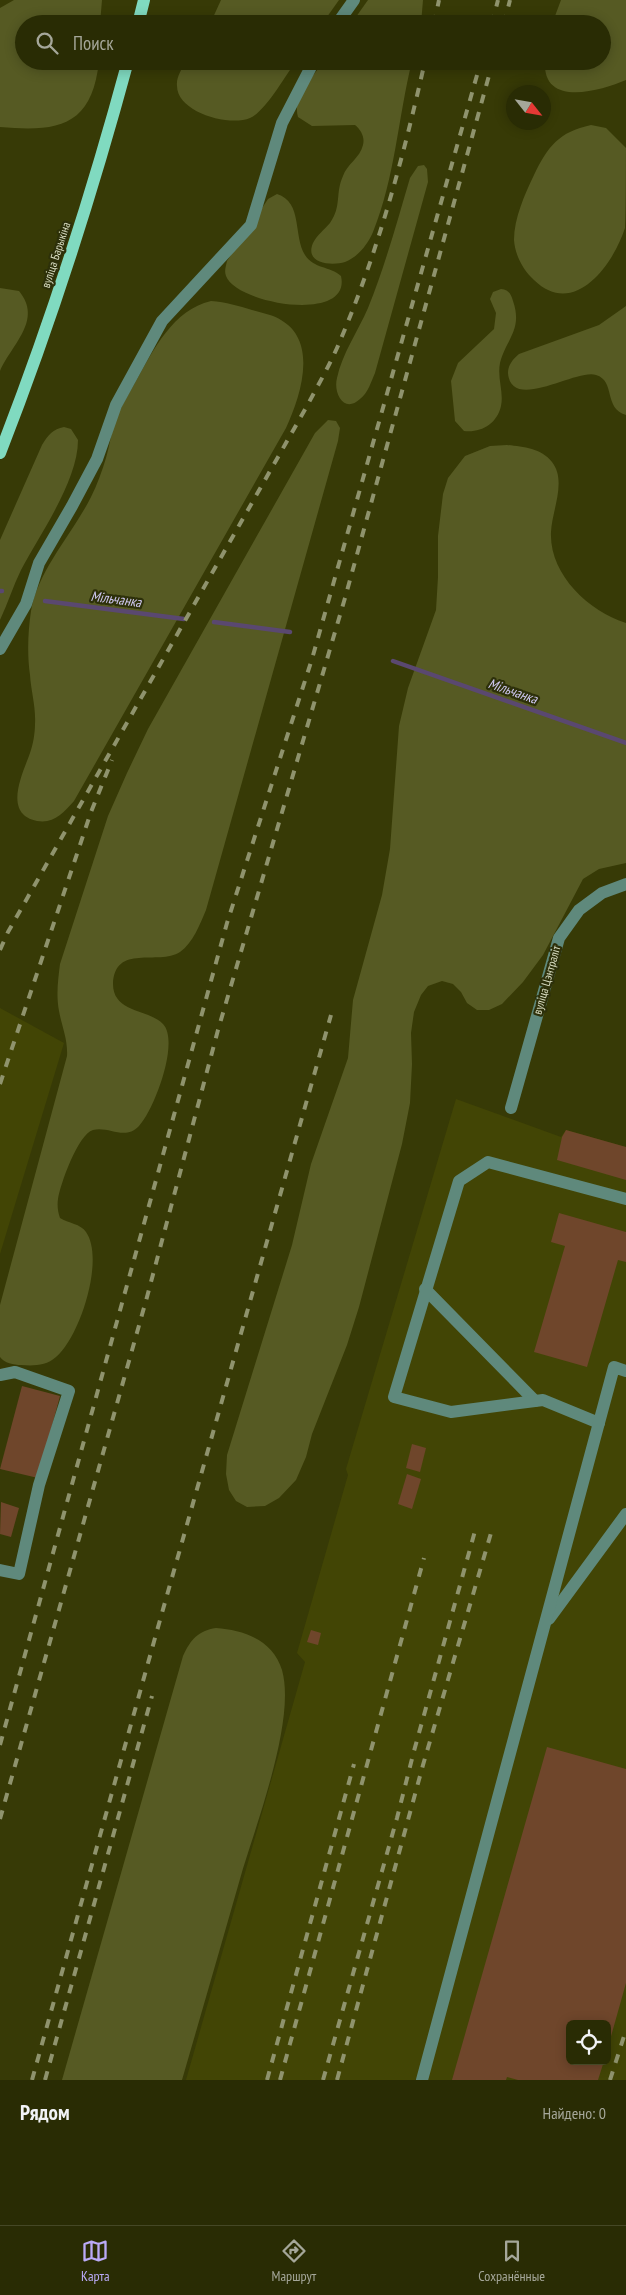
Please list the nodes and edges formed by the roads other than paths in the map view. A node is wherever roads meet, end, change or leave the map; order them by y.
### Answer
1 (144, 0) edge
2 (354, 0) edge
3 (140, 15) edge
4 (343, 15) edge
5 (126, 70) edge
6 (309, 70) edge
7 (0, 454) edge
8 (0, 649) edge
9 (626, 884) edge
10 (511, 1108) dead end
11 (626, 1199) edge
12 (425, 1290) junction
13 (625, 1368) edge
14 (0, 1375) edge
15 (536, 1401) junction
16 (599, 1424) junction
17 (626, 1514) edge
18 (0, 1570) edge
19 (545, 1624) junction
20 (422, 2080) edge

1 - 3 main road
2 - 4 street
5 - 7 main road, вуліца Барыкіна
6 - 8 street
9 - 10 street, вуліца Цэнтраліт
11 - 12 street
12 - 15 street
12 - 15 street
13 - 16 street
14 - 18 street
15 - 16 street
16 - 19 street
17 - 19 street
19 - 20 street

